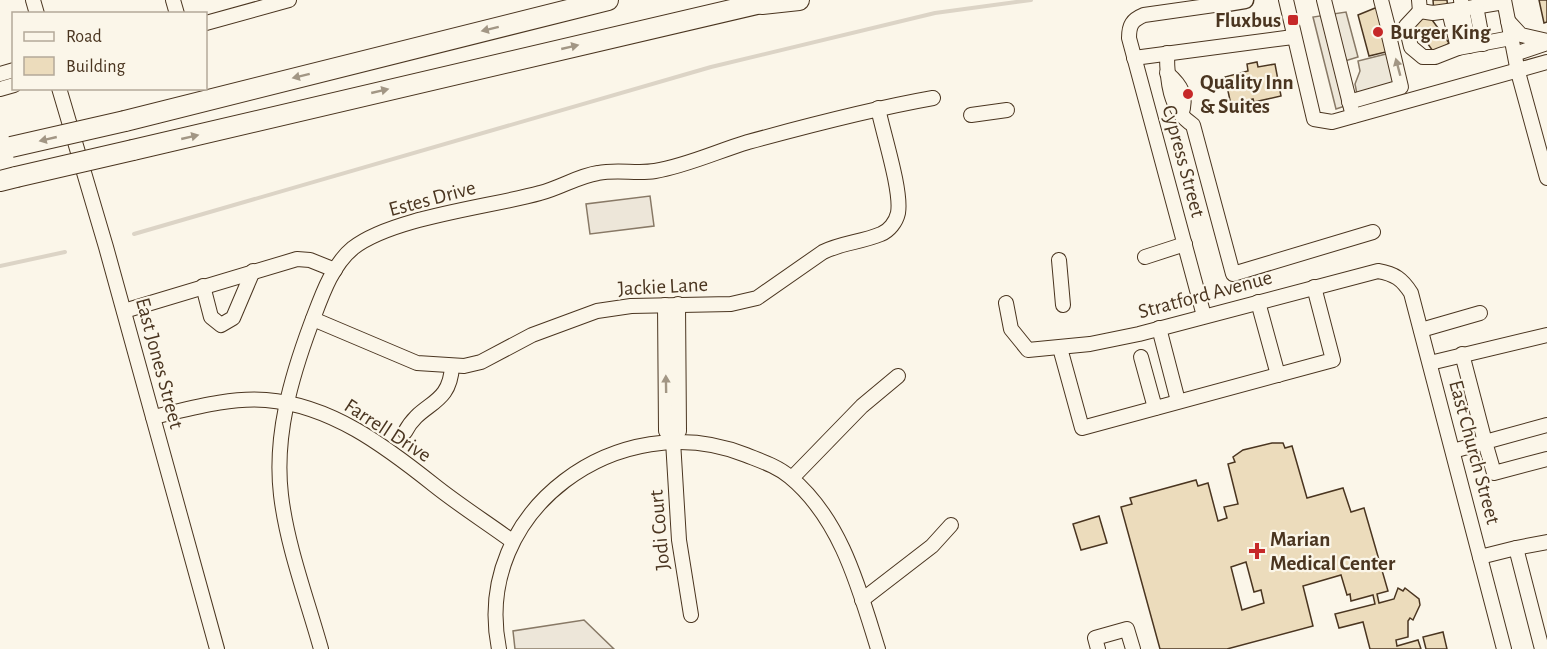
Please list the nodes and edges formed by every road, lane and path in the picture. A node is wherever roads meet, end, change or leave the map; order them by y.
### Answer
1 (289, 0) edge
2 (608, 0) edge
3 (799, 0) edge
4 (1245, 0) edge
5 (1286, 0) edge
6 (1324, 0) edge
7 (1381, 0) edge
8 (1504, 1) edge
9 (767, 2) edge
10 (1220, 2) edge
11 (1420, 3) edge
12 (245, 6) edge
13 (1462, 6) edge
14 (1508, 21) junction
15 (207, 23) edge
16 (1293, 37) junction
17 (1511, 38) junction
18 (1547, 42) edge
19 (1470, 46) junction
20 (1167, 53) junction
21 (1515, 54) junction
22 (1134, 58) junction
23 (1547, 62) edge
24 (1518, 72) junction
25 (60, 90) edge
26 (933, 98) dead end
27 (1349, 102) junction
28 (878, 108) junction
29 (1007, 110) dead end
30 (971, 115) dead end
31 (1353, 116) junction
32 (6, 149) edge
33 (1547, 178) edge
34 (8, 179) edge
35 (1373, 232) dead end
36 (1185, 244) junction
37 (1145, 257) dead end
38 (1059, 260) dead end
39 (334, 270) junction
40 (253, 271) junction
41 (1392, 273) joint
42 (203, 286) junction
43 (1314, 287) junction
44 (1258, 302) junction
45 (1006, 303) dead end
46 (672, 305) junction
47 (1063, 305) dead end
48 (124, 311) junction
49 (1480, 313) dead end
50 (1204, 316) junction
51 (314, 319) junction
52 (1159, 328) junction
53 (1421, 330) junction
54 (1547, 335) edge
55 (1060, 348) junction
56 (1462, 354) junction
57 (1141, 357) dead end
58 (1430, 363) junction
59 (452, 366) junction
60 (1278, 375) junction
61 (898, 376) dead end
62 (1178, 402) junction
63 (286, 403) junction
64 (1155, 408) junction
65 (153, 417) junction
66 (1547, 425) edge
67 (405, 432) dead end
68 (673, 441) junction
69 (1485, 442) junction
70 (1453, 451) junction
71 (1547, 459) edge
72 (792, 478) junction
73 (951, 525) dead end
74 (512, 541) junction
75 (1547, 542) edge
76 (1516, 548) junction
77 (1480, 557) junction
78 (862, 600) junction
79 (691, 615) dead end
80 (217, 649) edge
81 (321, 649) edge
82 (499, 649) edge
83 (878, 649) edge
84 (1098, 649) edge
85 (1132, 649) edge
86 (1504, 649) edge
87 (1542, 649) edge

1 - 12 street
2 -> 32 highway, bridge
3 - 9 highway
4 - 10 main road
5 - 16 street
6 - 27 street
27 -> 7 street
8 - 13 street
8 - 14 street
34 -> 9 highway, bridge
10 - 22 street, Cypress Street
11 - 13 street
11 - 19 street
12 - 15 street
13 - 19 street
13 - 19 street
14 - 17 street
14 - 18 street
16 - 20 street
16 - 31 street
17 - 19 street
17 - 21 street
18 - 21 street
20 - 22 street
20 - 35 street
21 - 24 street
22 - 36 street, Cypress Street
23 - 24 street
24 - 31 street
24 - 33 street
25 - 48 street, East Jones Street
26 - 28 street, Estes Drive
27 - 31 street
28 - 39 street, Estes Drive
28 - 46 street, Jackie Lane
29 - 30 street
36 - 37 street
36 - 50 street, Cypress Street
38 - 47 street
39 - 40 street
39 - 51 street, Estes Drive
40 - 42 street
40 - 42 street
41 - 43 street, Stratford Avenue
41 - 53 street, East Church Street
42 - 48 street
43 - 44 street, Stratford Avenue
43 - 60 street
44 - 50 street, Stratford Avenue
44 - 60 street
45 - 55 street, Stratford Avenue
46 - 59 street, Jackie Lane
68 -> 46 street, Jodi Court
48 - 65 street, East Jones Street
49 - 53 street
50 - 52 street, Stratford Avenue
51 - 59 street, Jackie Lane
51 - 63 street, Estes Drive
52 - 55 street, Stratford Avenue
52 - 62 street
53 - 58 street, East Church Street
54 - 56 street
55 - 64 street
56 - 58 street
56 - 69 street
57 - 64 street
58 - 70 street, East Church Street
59 - 67 street
60 - 62 street
61 - 72 street
62 - 64 street
63 - 65 street, Farrell Drive
63 - 74 street, Farrell Drive
63 - 81 street, Estes Drive
65 - 80 street, East Jones Street
66 - 69 street
68 - 72 street
68 - 74 street
68 - 79 street, Jodi Court
69 - 70 street
69 - 71 street
70 - 77 street, East Church Street
72 - 78 street
73 - 78 street
74 - 82 street
75 - 76 street
76 - 77 street
76 - 87 street
77 - 86 street, East Church Street
78 - 83 street
84 - 85 street

